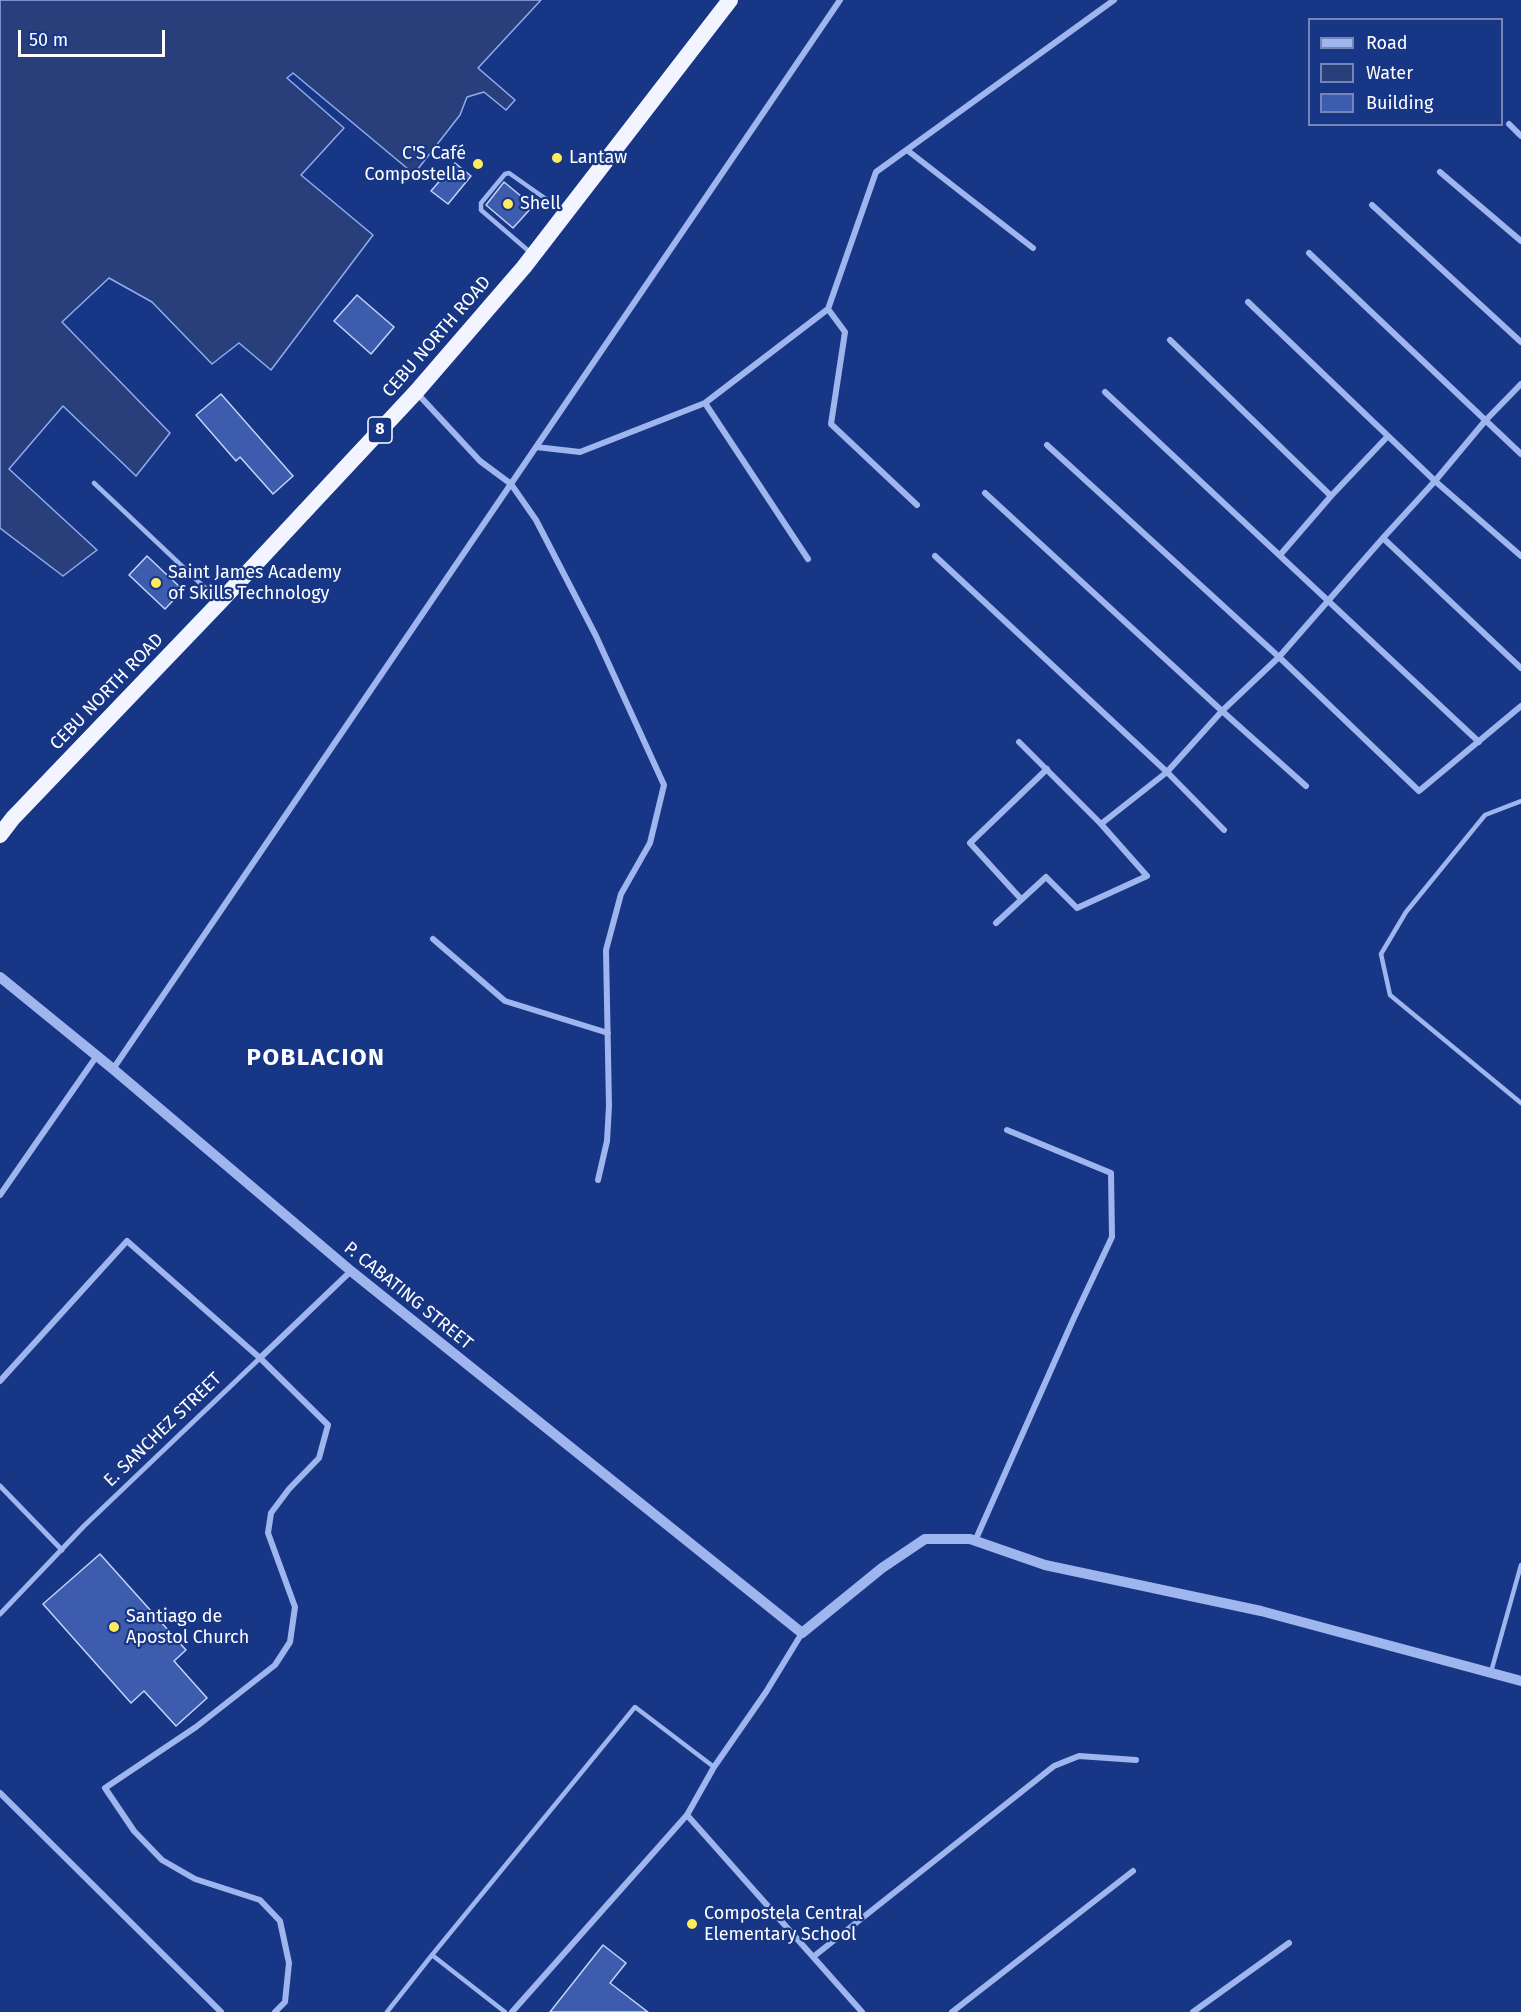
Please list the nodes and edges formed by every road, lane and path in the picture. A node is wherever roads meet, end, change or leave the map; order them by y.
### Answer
1 (730, 0) edge
2 (840, 0) edge
3 (1114, 0) edge
4 (1509, 124) dead end
5 (1521, 135) edge
6 (907, 150) junction
7 (1440, 172) dead end
8 (1372, 205) dead end
9 (566, 213) junction
10 (1521, 242) edge
11 (1033, 248) dead end
12 (1309, 253) dead end
13 (533, 255) junction
14 (1248, 302) dead end
15 (828, 309) junction
16 (1170, 340) dead end
17 (1521, 342) edge
18 (1521, 384) edge
19 (416, 392) junction
20 (1105, 392) dead end
21 (705, 403) junction
22 (1485, 421) junction
23 (1388, 436) junction
24 (1047, 445) dead end
25 (536, 447) junction
26 (1521, 453) edge
27 (1435, 482) junction
28 (94, 483) dead end
29 (511, 484) junction
30 (985, 493) dead end
31 (1331, 496) junction
32 (917, 505) dead end
33 (1383, 538) junction
34 (1280, 555) junction
35 (935, 556) dead end
36 (1521, 556) edge
37 (808, 559) dead end
38 (1329, 601) junction
39 (220, 602) junction
40 (1279, 657) junction
41 (1521, 668) edge
42 (1521, 706) edge
43 (1222, 711) junction
44 (1019, 742) dead end
45 (1479, 742) junction
46 (1047, 769) junction
47 (1167, 772) junction
48 (1306, 786) dead end
49 (1521, 801) edge
50 (1101, 824) junction
51 (1224, 830) dead end
52 (0, 835) edge
53 (1022, 899) junction
54 (996, 923) dead end
55 (433, 939) dead end
56 (0, 977) edge
57 (608, 1033) junction
58 (96, 1057) junction
59 (113, 1069) junction
60 (1521, 1103) edge
61 (1007, 1130) dead end
62 (598, 1180) dead end
63 (0, 1196) edge
64 (351, 1271) junction
65 (260, 1358) junction
66 (0, 1381) edge
67 (0, 1486) edge
68 (975, 1541) junction
69 (62, 1550) junction
70 (1521, 1565) edge
71 (0, 1614) edge
72 (802, 1634) junction
73 (1491, 1673) junction
74 (1521, 1681) edge
75 (1136, 1760) dead end
76 (714, 1767) junction
77 (0, 1793) edge
78 (687, 1815) junction
79 (1133, 1871) dead end
80 (1289, 1943) dead end
81 (432, 1954) junction
82 (813, 1957) junction
83 (221, 2012) edge
84 (275, 2012) edge
85 (387, 2012) edge
86 (505, 2012) edge
87 (512, 2012) edge
88 (862, 2012) edge
89 (952, 2012) edge
90 (1193, 2012) edge

1 - 9 highway, CEBU NORTH ROAD / 8
2 - 25 street
3 - 6 street
4 - 5 street
6 - 11 street
6 - 15 street
7 - 10 street
8 - 17 street
9 - 13 highway, CEBU NORTH ROAD / 8
9 - 13 lane
12 - 22 street
13 - 19 highway, CEBU NORTH ROAD / 8
14 - 23 street
15 - 21 street
15 - 32 street
16 - 31 street
18 - 22 street
19 - 29 street
19 - 39 highway, CEBU NORTH ROAD / 8
20 - 34 street
21 - 25 street
21 - 37 street
22 - 26 street
22 - 27 street
23 - 27 street
23 - 31 street
24 - 40 street
25 - 29 street
27 - 33 street
27 - 36 street
28 - 39 lane
29 - 57 street
29 - 59 street
30 - 43 street
31 - 34 street
33 - 38 street
33 - 41 street
34 - 38 street
35 - 47 street
38 - 40 street
38 - 45 street
39 - 52 highway, CEBU NORTH ROAD / 8
40 - 43 street
40 - 45 street
42 - 45 street
43 - 47 street
43 - 48 street
44 - 46 street
46 - 50 street
46 - 53 street
47 - 50 street
47 - 51 street
49 - 60 lane
50 - 53 street
53 - 54 street
55 - 57 street
56 - 58 street, P. CABATING STREET
57 - 62 street
58 - 59 street, P. CABATING STREET
58 - 63 street
59 - 64 street, P. CABATING STREET
61 - 68 street
64 - 65 street, E. SANCHEZ STREET
64 - 72 street, P. CABATING STREET
65 - 66 street
65 - 69 street, E. SANCHEZ STREET
65 - 84 street
67 - 69 street
68 - 72 street
68 - 73 street
69 - 71 street, E. SANCHEZ STREET
70 - 73 lane
72 - 76 street
73 - 74 street
75 - 82 street
76 - 78 street
76 - 81 lane
77 - 83 street
78 - 82 street
78 - 87 street
79 - 89 street
80 - 90 street
81 - 85 lane
81 - 86 lane
82 - 88 street

